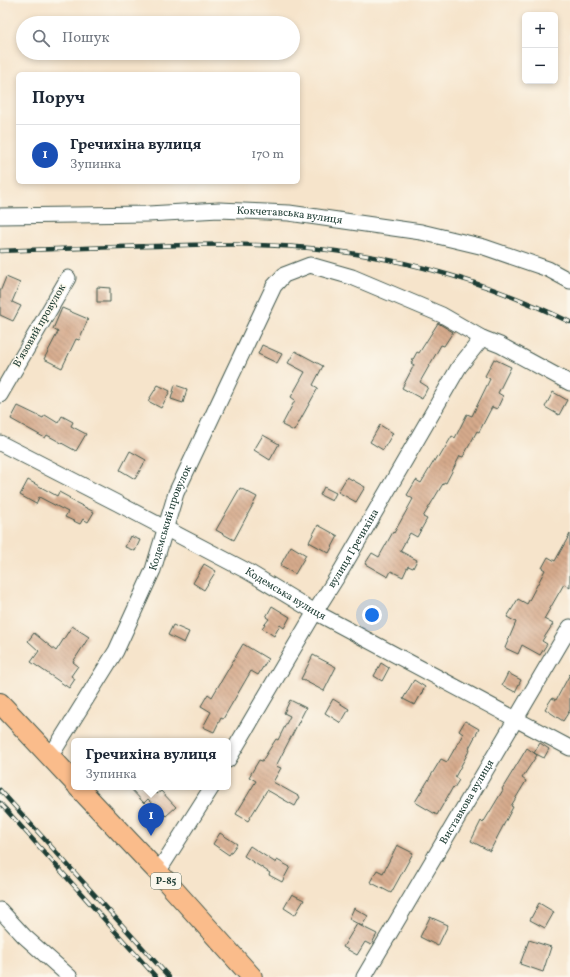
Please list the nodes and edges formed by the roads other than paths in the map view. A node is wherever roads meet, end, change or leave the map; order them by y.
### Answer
1 (0, 216) edge
2 (68, 278) dead end
3 (570, 282) edge
4 (482, 338) junction
5 (570, 383) edge
6 (0, 395) edge
7 (0, 443) edge
8 (166, 528) junction
9 (315, 612) junction
10 (570, 627) edge
11 (0, 703) edge
12 (516, 719) junction
13 (570, 748) edge
14 (231, 755) edge
15 (50, 757) junction
16 (71, 779) edge
17 (81, 790) edge
18 (210, 790) edge
19 (158, 872) junction
20 (0, 910) edge
21 (70, 977) edge
22 (252, 977) edge
23 (364, 977) edge

1 - 3 street, Кокчетавська вулиця
2 - 6 street, Вʼязовий провулок
4 - 5 street
4 - 8 street, Кодемський провулок
4 - 9 street, вулиця Гречихіна
7 - 8 street, Кодемська вулиця
8 - 9 street, Кодемська вулиця
8 - 15 street, Кодемський провулок
9 - 12 street, Кодемська вулиця
9 - 14 street, вулиця Гречихіна
10 - 12 street, Виставкова вулиця
11 - 15 main road
12 - 13 street, Кодемська вулиця
12 - 23 street, Виставкова вулиця
15 - 16 main road
17 - 19 main road, Р-85
18 - 19 street
19 - 22 main road, Р-85
20 - 21 street

